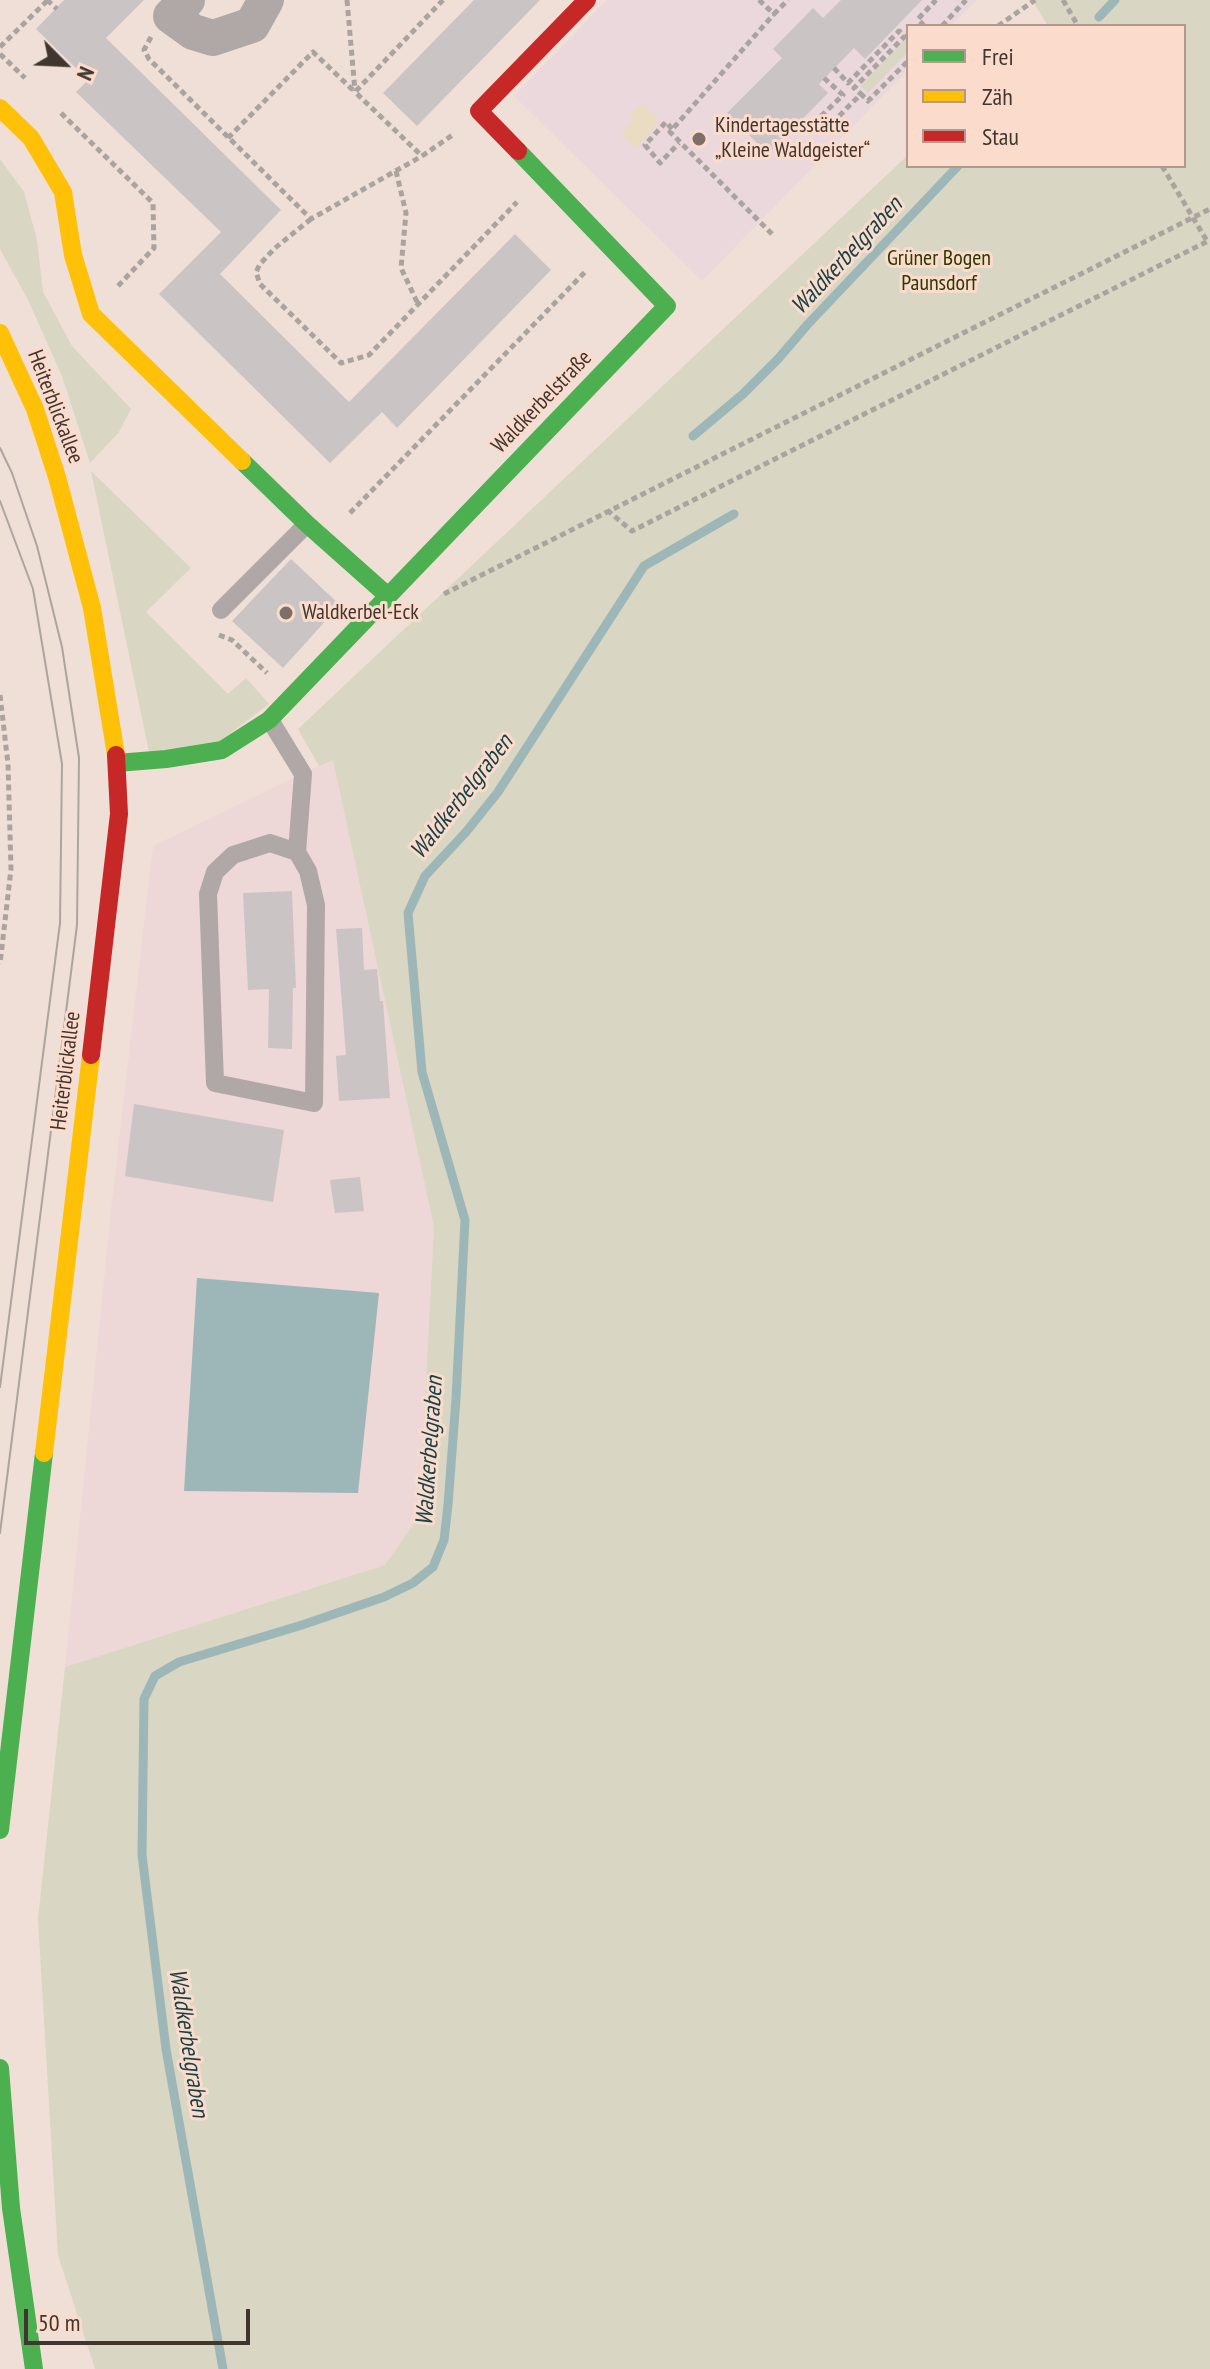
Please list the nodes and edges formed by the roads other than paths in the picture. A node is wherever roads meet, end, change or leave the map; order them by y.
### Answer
1 (266, 0) edge
2 (587, 0) edge
3 (179, 8) edge
4 (0, 108) edge
5 (0, 333) edge
6 (307, 524) junction
7 (388, 596) junction
8 (221, 610) road end
9 (269, 720) junction
10 (117, 763) junction
11 (297, 852) junction
12 (0, 1830) edge
13 (0, 2068) edge
14 (34, 2369) edge

1 - 3 street
2 - 7 street, Waldkerbelstraße
4 - 6 street
5 - 10 street, Heiterblickallee
6 - 7 street
6 - 8 lane
7 - 9 street, Waldkerbelstraße
9 - 10 street, Waldkerbelstraße
9 - 11 lane
10 - 12 street, Heiterblickallee
11 - 11 lane
13 - 14 street

